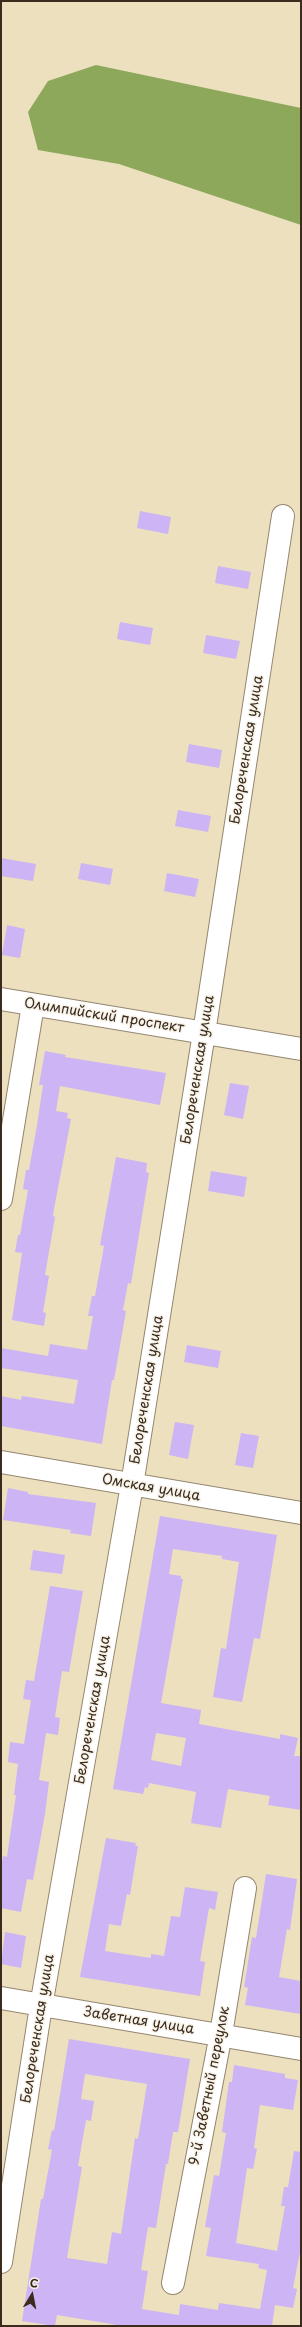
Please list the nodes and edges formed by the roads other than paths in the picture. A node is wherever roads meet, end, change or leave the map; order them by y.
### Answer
1 (283, 516) dead end
2 (1, 999) edge
3 (33, 1005) junction
4 (204, 1033) junction
5 (301, 1049) edge
6 (1, 1199) edge
7 (1, 1462) edge
8 (132, 1485) junction
9 (301, 1513) edge
10 (245, 1888) dead end
11 (1, 1998) edge
12 (41, 2006) junction
13 (221, 2034) junction
14 (301, 2049) edge
15 (1, 2262) edge
16 (173, 2283) dead end

1 - 4 street, Белореченская улица
2 - 3 street, Олимпийский проспект
3 - 4 street, Олимпийский проспект
3 - 6 street
4 - 5 street, Олимпийский проспект
4 - 8 street, Белореченская улица
7 - 8 street, Омская улица
8 - 9 street, Омская улица
8 - 12 street, Белореченская улица
10 - 13 street, 9-й Заветный переулок
11 - 12 street, Заветная улица
12 - 13 street, Заветная улица
12 - 15 street, Белореченская улица
13 - 14 street, Заветная улица
13 - 16 street, 9-й Заветный переулок

